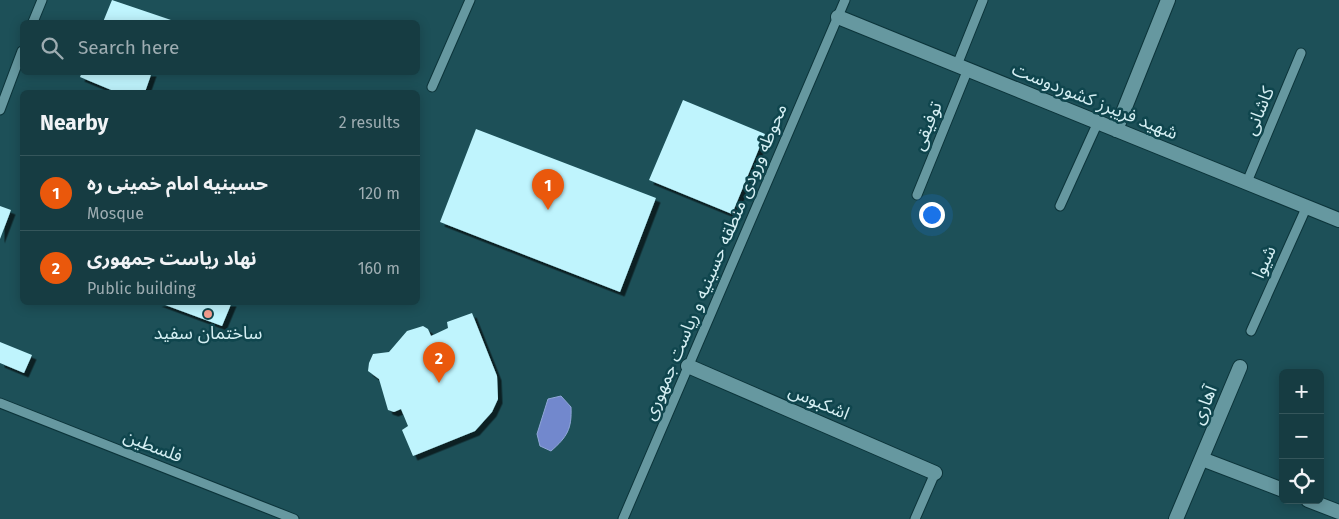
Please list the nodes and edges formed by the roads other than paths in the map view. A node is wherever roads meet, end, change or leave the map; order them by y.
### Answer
1 (42, 0) edge
2 (470, 0) edge
3 (845, 0) edge
4 (983, 0) edge
5 (1168, 0) edge
6 (838, 17) junction
7 (34, 20) edge
8 (1301, 53) dead end
9 (20, 56) edge
10 (962, 67) junction
11 (432, 87) dead end
12 (0, 110) edge
13 (1098, 122) junction
14 (1116, 130) junction
15 (1247, 182) junction
16 (917, 195) dead end
17 (1060, 206) dead end
18 (1307, 206) junction
19 (1339, 220) edge
20 (1251, 331) dead end
21 (688, 366) junction
22 (1240, 367) dead end
23 (0, 403) edge
24 (1202, 458) junction
25 (935, 473) joint
26 (1279, 488) edge
27 (1318, 504) edge
28 (1339, 512) edge
29 (294, 519) edge
30 (623, 519) edge
31 (915, 519) edge
32 (1176, 519) edge

1 - 7 lane
2 - 11 lane
3 - 6 lane, محوطه ورودی منطقه حسینیه و ریاست جمهوری
4 - 10 lane, توفیقی
5 - 14 street
6 - 10 street, شهید فریبرز کشوردوست
6 - 21 lane, محوطه ورودی منطقه حسینیه و ریاست جمهوری
8 - 15 lane, کاشانی
9 - 12 lane
10 - 13 street, شهید فریبرز کشوردوست
10 - 16 lane, توفیقی
13 - 14 street, شهید فریبرز کشوردوست
13 - 17 lane
14 - 15 street, شهید فریبرز کشوردوست
15 - 18 street, شهید فریبرز کشوردوست
18 - 19 street, شهید فریبرز کشوردوست
18 - 20 lane, شیوا
21 - 25 street, اشکبوس
21 - 30 lane, محوطه ورودی منطقه حسینیه و ریاست جمهوری
22 - 24 street, آهاری
23 - 29 lane, فلسطین
24 - 26 street
24 - 32 street, آهاری
25 - 31 lane
27 - 28 street

